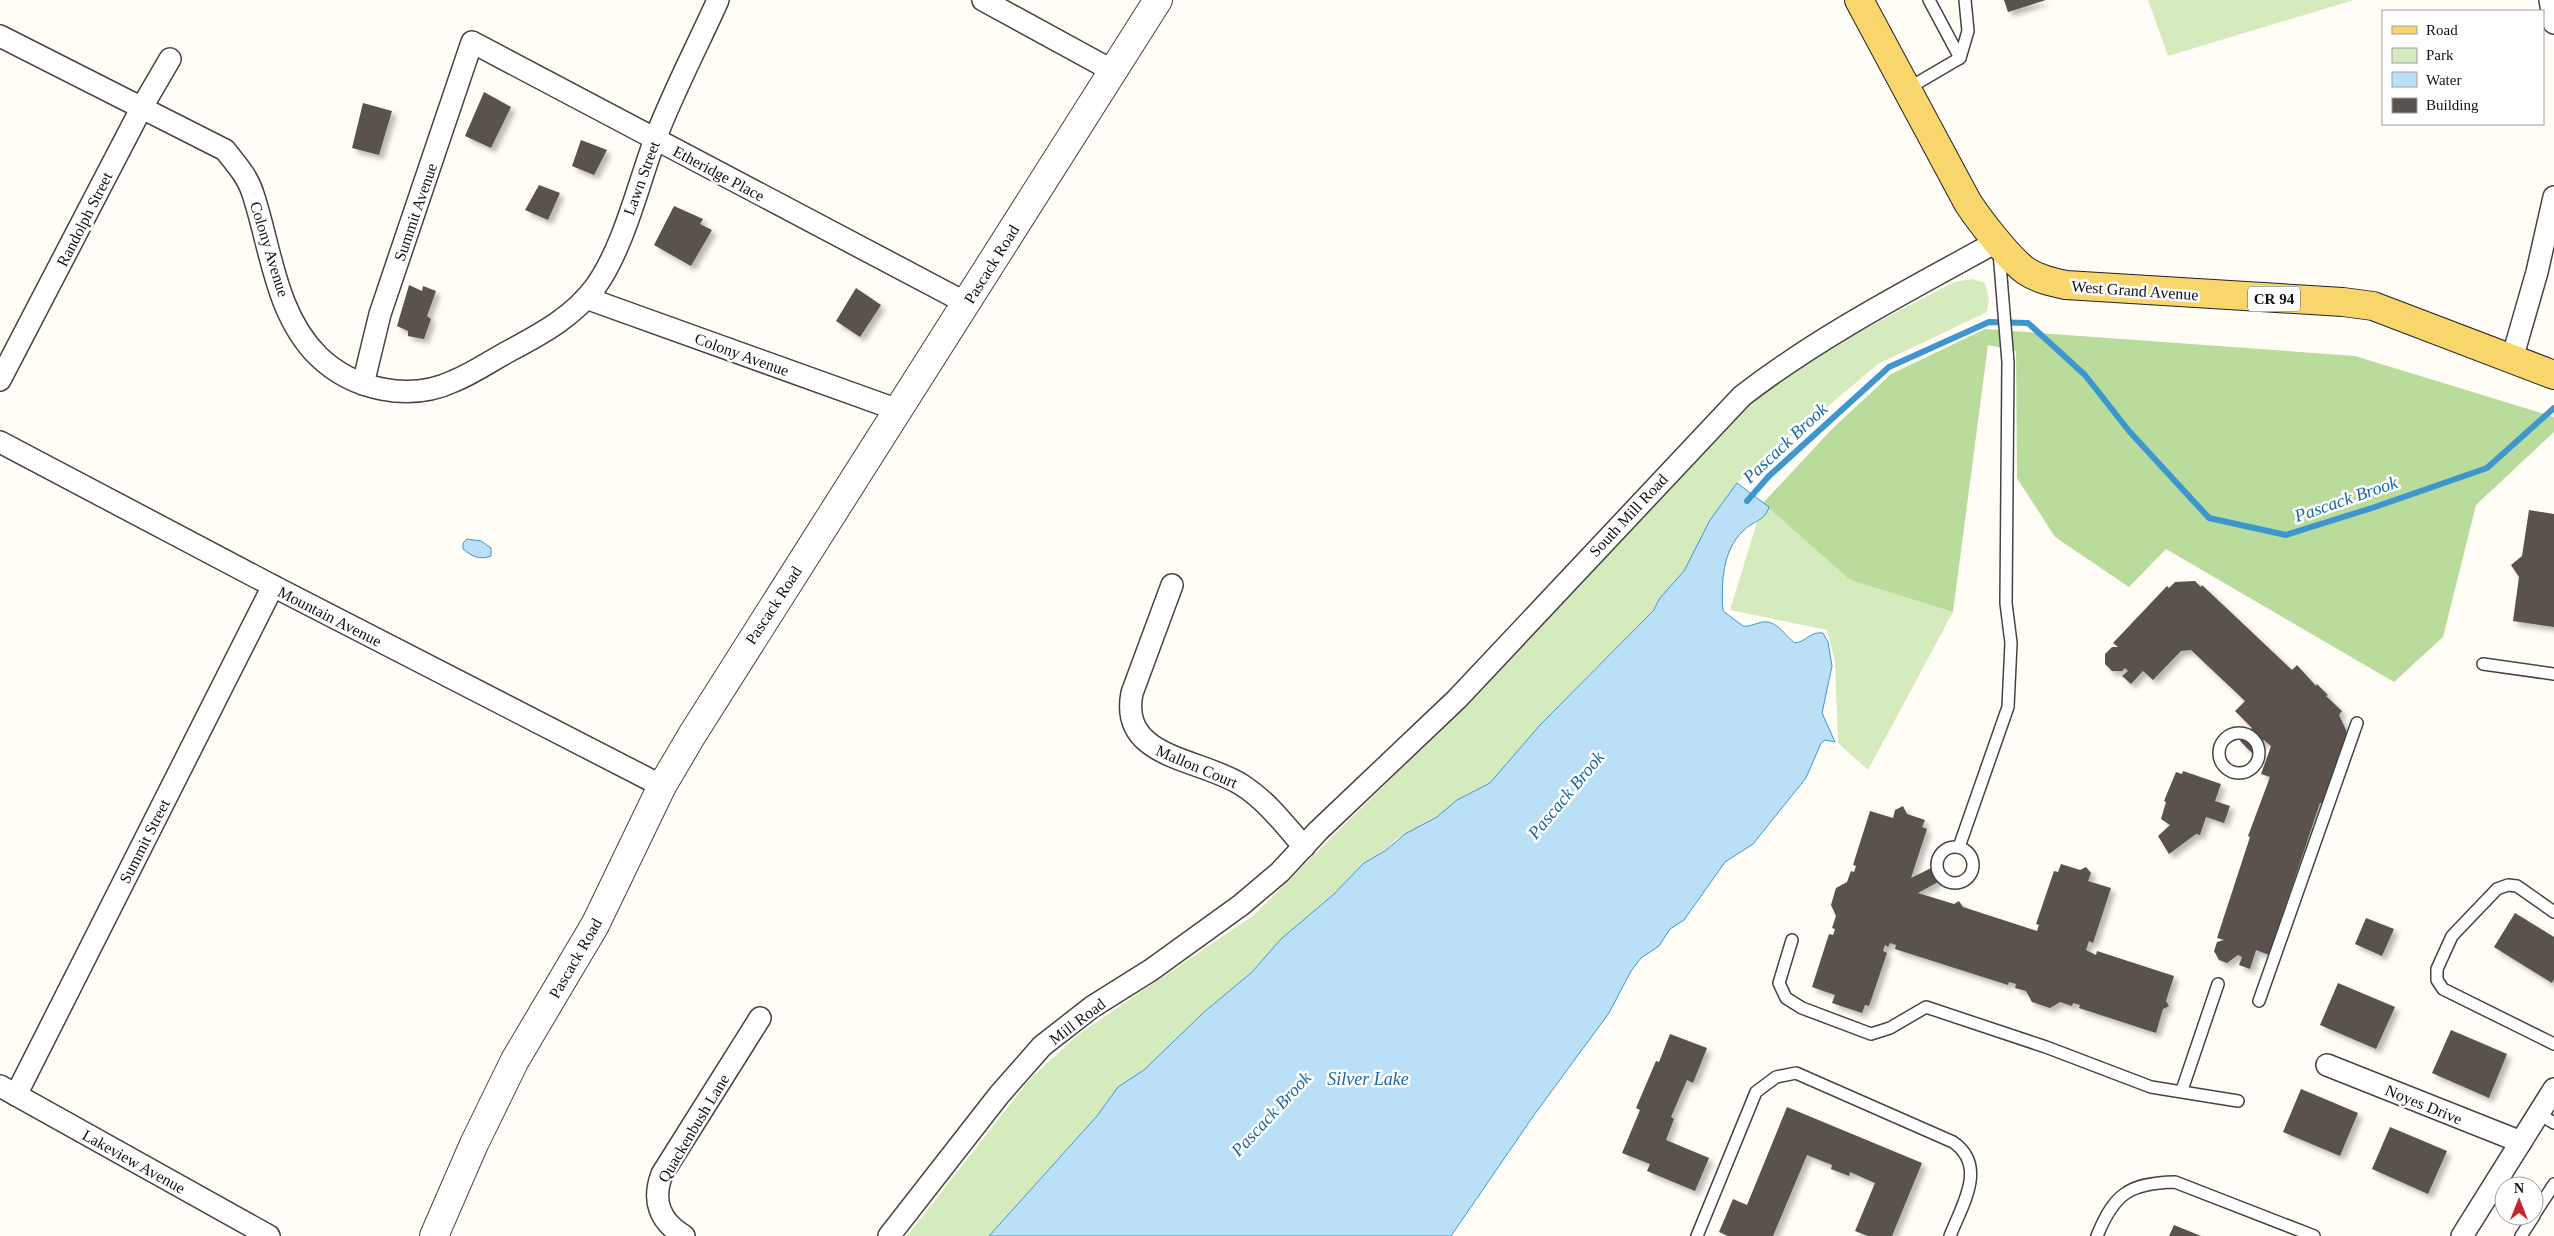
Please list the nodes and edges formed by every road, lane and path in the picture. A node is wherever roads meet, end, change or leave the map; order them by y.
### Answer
1 (718, 0) edge
2 (983, 0) edge
3 (1158, 0) edge
4 (1859, 0) edge
5 (1929, 0) edge
6 (1965, 0) edge
7 (2550, 0) edge
8 (2554, 23) edge
9 (0, 36) edge
10 (472, 42) joint
11 (1960, 58) junction
12 (170, 59) dead end
13 (1113, 72) junction
14 (1907, 89) junction
15 (142, 107) junction
16 (655, 139) junction
17 (2554, 198) edge
18 (1998, 241) junction
19 (586, 298) junction
20 (966, 303) junction
21 (538, 335) joint
22 (2512, 359) junction
23 (2554, 375) edge
24 (0, 380) edge
25 (363, 384) junction
26 (898, 410) junction
27 (0, 442) edge
28 (273, 586) junction
29 (1172, 586) dead end
30 (2483, 664) dead end
31 (2554, 674) edge
32 (2357, 723) dead end
33 (662, 786) junction
34 (1304, 847) junction
35 (1959, 847) dead end
36 (2554, 912) edge
37 (1792, 940) dead end
38 (2218, 984) dead end
39 (2259, 1001) dead end
40 (760, 1018) dead end
41 (2554, 1044) edge
42 (2327, 1065) dead end
43 (2554, 1089) edge
44 (2182, 1090) junction
45 (8, 1091) edge
46 (2238, 1101) dead end
47 (2546, 1119) edge
48 (2521, 1142) junction
49 (2554, 1184) edge
50 (2544, 1200) edge
51 (269, 1236) edge
52 (434, 1236) edge
53 (684, 1236) edge
54 (890, 1236) edge
55 (1697, 1236) edge
56 (1950, 1236) edge
57 (2097, 1236) edge
58 (2314, 1236) edge
59 (2462, 1236) edge

1 - 16 street, Lawn Street
2 - 13 street
3 - 13 street, Pascack Road
4 - 14 main road, West Grand Avenue / CR 94
5 - 11 lane
6 - 11 lane
7 - 8 street
9 - 15 street, Colony Avenue
10 - 16 street, Etheridge Place
10 - 25 street, Summit Avenue
11 - 14 lane
12 - 15 street, Randolph Street
13 - 20 street, Pascack Road
14 - 18 main road, West Grand Avenue / CR 94
15 - 24 street, Randolph Street
15 - 25 street, Colony Avenue
16 - 19 street, Lawn Street
16 - 20 street, Etheridge Place
17 - 22 street
18 - 22 main road, West Grand Avenue / CR 94
18 - 34 street, South Mill Road
18 - 35 lane
19 - 21 street, Lawn Street
19 - 26 street, Colony Avenue
20 - 26 street, Pascack Road
21 - 25 street, Colony Avenue
22 - 23 main road, West Grand Avenue / CR 94
26 - 33 street, Pascack Road
27 - 28 street, Mountain Avenue
28 - 33 street, Mountain Avenue
28 - 45 street, Summit Street
29 - 34 street, Mallon Court
30 - 31 lane
32 - 39 lane
33 - 52 street, Pascack Road
34 - 54 street, Mill Road
36 - 41 lane
37 - 44 lane
38 - 44 lane
40 - 53 street, Quackenbush Lane
42 - 48 street, Noyes Drive
43 - 47 street
44 - 46 lane
45 - 51 street, Lakeview Avenue
47 - 48 street
48 - 59 street
49 - 50 lane
55 - 56 lane
57 - 58 lane

